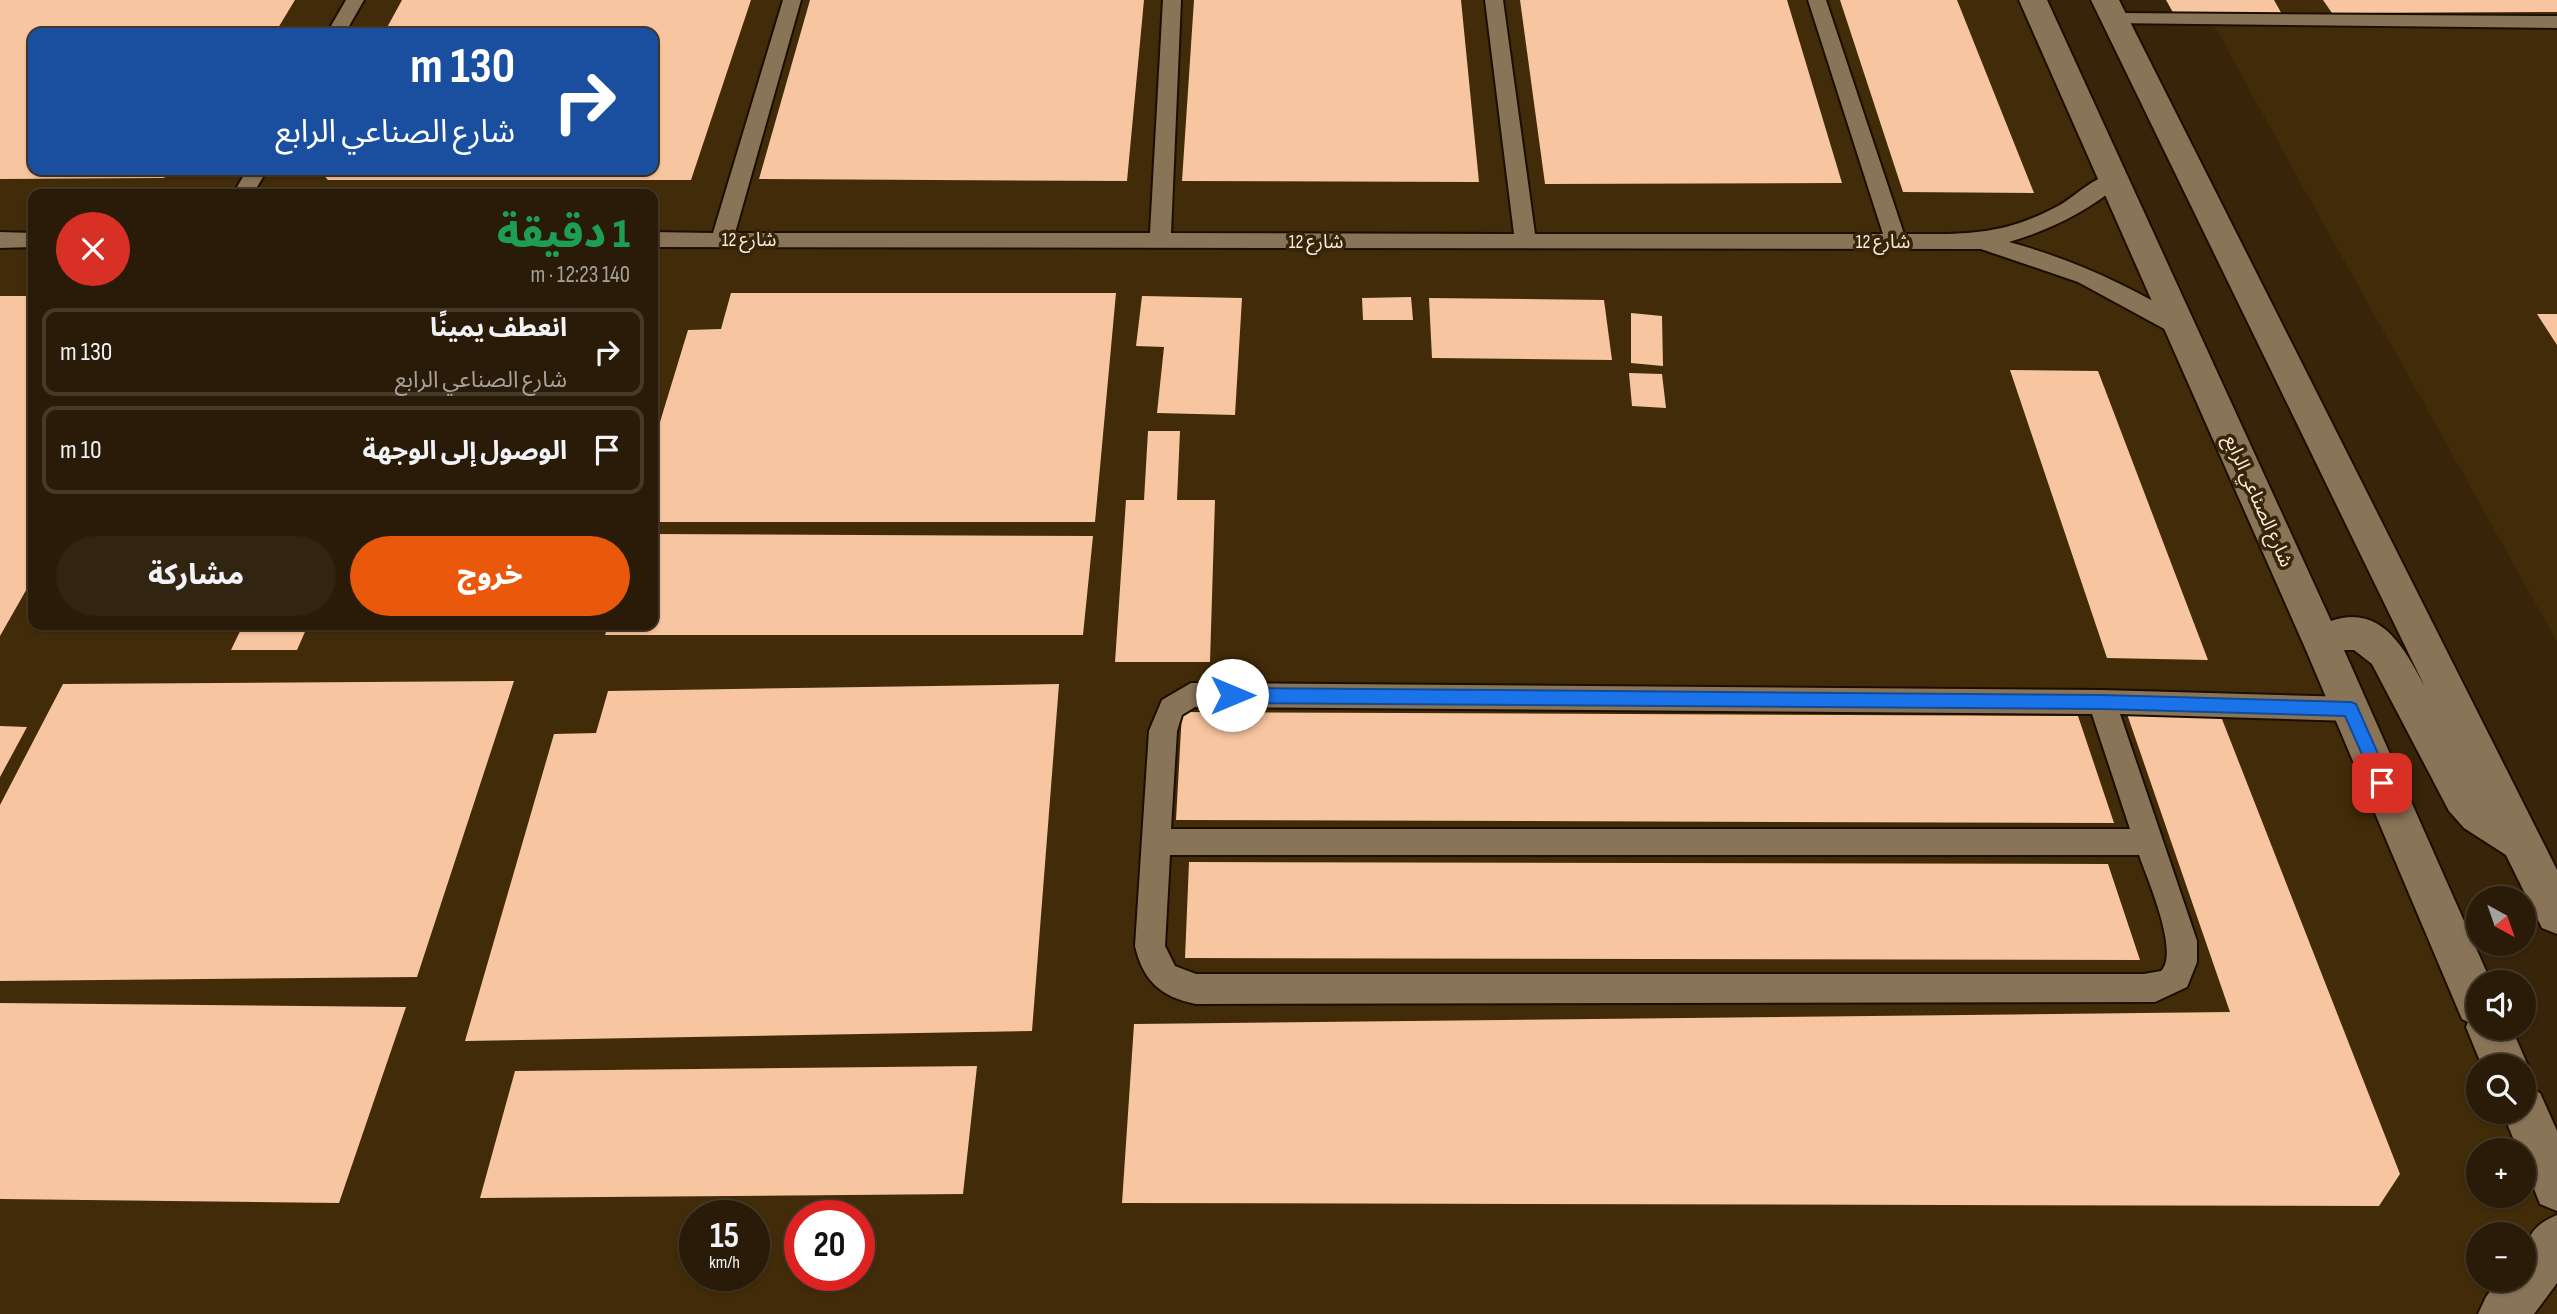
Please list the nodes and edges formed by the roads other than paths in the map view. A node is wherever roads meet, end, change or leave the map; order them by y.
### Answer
1 (355, 0) edge
2 (792, 0) edge
3 (1172, 0) edge
4 (1494, 0) edge
5 (1817, 0) edge
6 (2033, 0) edge
7 (2311, 0) edge
8 (2110, 10) edge
9 (2323, 20) junction
10 (2557, 22) edge
11 (339, 28) edge
12 (2112, 180) junction
13 (0, 240) edge
14 (28, 240) edge
15 (658, 240) edge
16 (722, 240) junction
17 (1160, 241) junction
18 (1896, 242) junction
19 (1980, 242) junction
20 (1526, 243) junction
21 (2178, 326) junction
22 (2325, 650) junction
23 (2102, 702) junction
24 (2351, 709) junction
25 (1157, 842) junction
26 (2149, 842) junction
27 (2521, 842) junction
28 (2557, 914) edge
29 (2466, 976) edge
30 (2530, 1124) edge
31 (2557, 1187) edge
32 (2557, 1239) edge
33 (2503, 1314) edge

1 - 11 lane
2 - 16 lane
3 - 17 lane
4 - 20 lane
5 - 18 lane
6 - 12 main road, شارع الصناعي الرابع
7 - 9 lane
8 - 9 lane
8 - 27 main road
9 - 10 lane
12 - 19 lane, شارع 12
12 - 21 main road, شارع الصناعي الرابع
13 - 14 lane
15 - 16 lane, شارع 12
16 - 17 lane, شارع 12
17 - 20 lane, شارع 12
18 - 19 lane, شارع 12
18 - 20 lane, شارع 12
19 - 21 lane, شارع 12
21 - 22 main road, شارع الصناعي الرابع
22 - 24 main road, شارع الصناعي الرابع
22 - 27 main road
23 - 24 lane
23 - 25 lane
23 - 26 lane
24 - 29 main road, شارع الصناعي الرابع
25 - 26 lane
25 - 26 lane
27 - 28 main road
30 - 31 main road
32 - 33 main road

